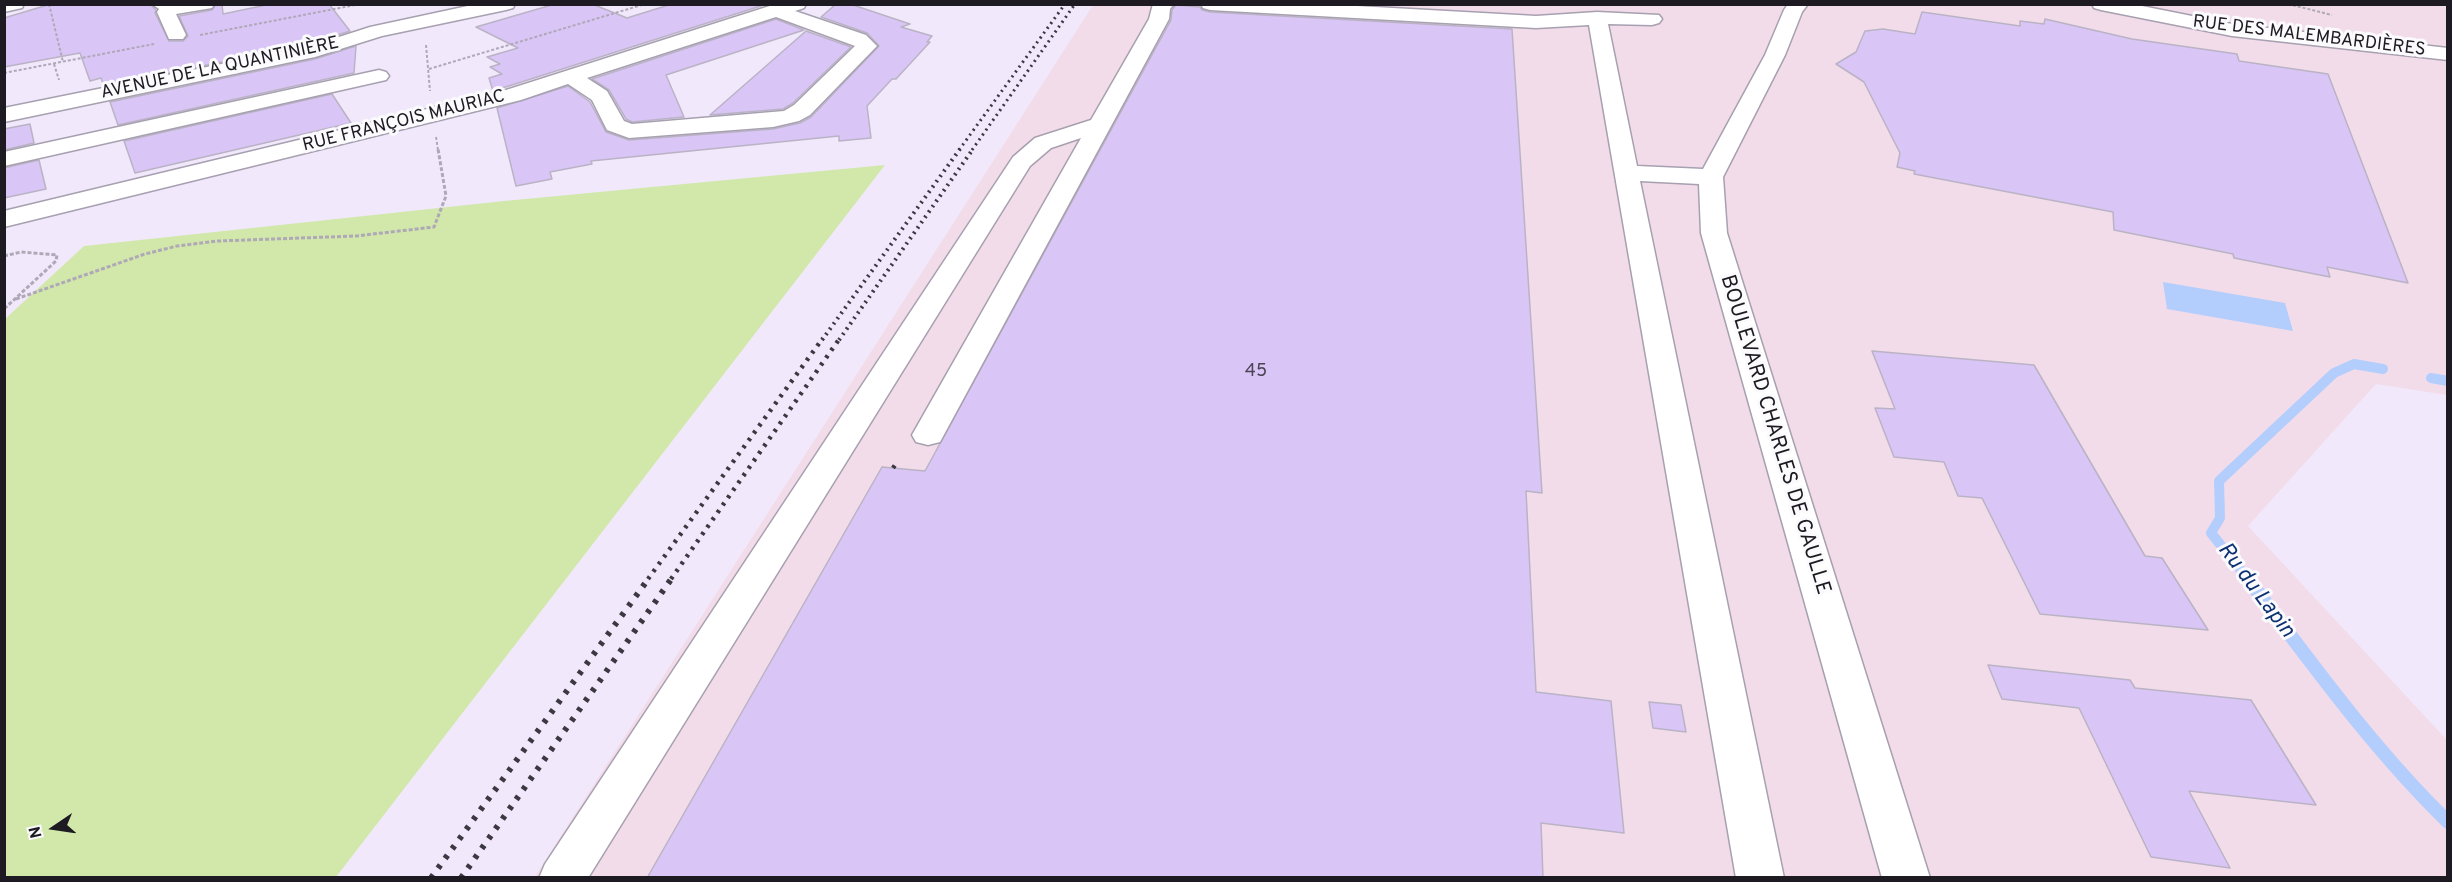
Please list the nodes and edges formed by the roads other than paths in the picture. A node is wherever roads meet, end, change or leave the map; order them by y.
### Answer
1 (15, 4) edge
2 (205, 4) edge
3 (506, 4) edge
4 (1165, 4) edge
5 (1210, 4) edge
6 (1798, 4) edge
7 (2101, 4) edge
8 (167, 6) edge
9 (4, 7) edge
10 (787, 8) edge
11 (1597, 18) junction
12 (1652, 20) dead end
13 (421, 21) edge
14 (176, 35) dead end
15 (2448, 54) edge
16 (379, 76) dead end
17 (572, 78) junction
18 (68, 102) junction
19 (4, 115) edge
20 (1100, 125) junction
21 (80, 142) junction
22 (4, 159) edge
23 (1627, 173) junction
24 (1711, 177) junction
25 (4, 219) edge
26 (928, 435) dead end
27 (562, 878) edge
28 (1760, 878) edge
29 (1906, 878) edge

1 - 9 street
2 - 8 street
3 - 13 street, AVENUE DE LA QUANTINIÈRE
4 - 20 street
5 - 11 street
6 - 24 street
7 - 15 street, RUE DES MALEMBARDIÈRES
8 - 14 street
10 - 17 street, RUE FRANÇOIS MAURIAC
10 - 17 street
11 - 12 street
11 - 23 street
13 - 18 street, AVENUE DE LA QUANTINIÈRE
16 - 21 street
17 - 25 street, RUE FRANÇOIS MAURIAC
18 - 19 street, AVENUE DE LA QUANTINIÈRE
18 - 21 street
20 - 26 street
20 - 27 street
21 - 22 street
23 - 24 street
23 - 28 street
24 - 29 street, BOULEVARD CHARLES DE GAULLE

